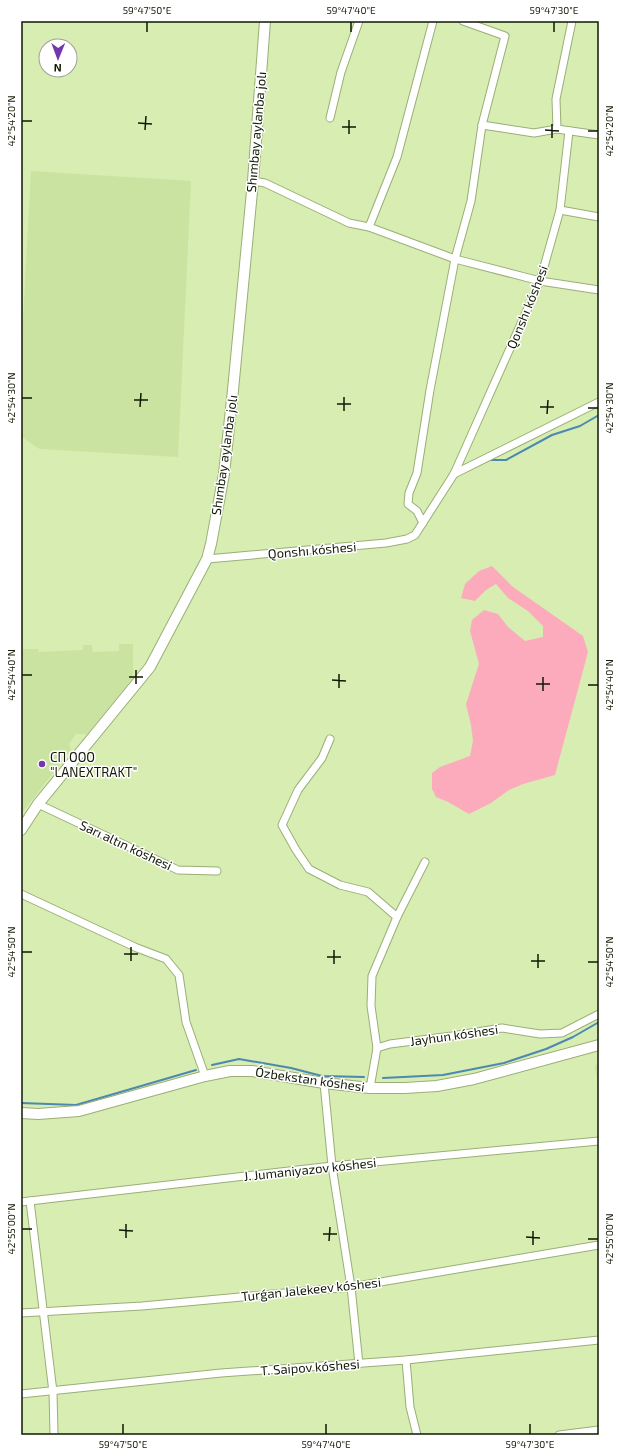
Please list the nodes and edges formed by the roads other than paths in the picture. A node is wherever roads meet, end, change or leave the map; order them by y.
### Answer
1 (265, 21) edge
2 (359, 21) edge
3 (433, 21) edge
4 (463, 21) edge
5 (572, 21) edge
6 (330, 118) dead end
7 (482, 125) junction
8 (557, 130) junction
9 (569, 131) junction
10 (599, 135) edge
11 (253, 181) junction
12 (560, 210) junction
13 (599, 217) edge
14 (368, 227) junction
15 (455, 259) junction
16 (540, 282) junction
17 (599, 290) edge
18 (599, 402) edge
19 (454, 474) junction
20 (423, 522) junction
21 (207, 559) junction
22 (330, 739) dead end
23 (38, 804) junction
24 (21, 830) edge
25 (425, 862) dead end
26 (217, 871) dead end
27 (21, 894) edge
28 (397, 917) junction
29 (599, 1014) edge
30 (599, 1045) edge
31 (377, 1048) junction
32 (205, 1076) junction
33 (324, 1083) junction
34 (370, 1088) junction
35 (21, 1113) edge
36 (599, 1141) edge
37 (332, 1166) junction
38 (30, 1201) junction
39 (21, 1202) edge
40 (599, 1245) edge
41 (351, 1287) junction
42 (44, 1312) junction
43 (21, 1313) edge
44 (599, 1340) edge
45 (406, 1360) junction
46 (359, 1364) junction
47 (53, 1392) junction
48 (21, 1394) edge
49 (599, 1430) edge
50 (54, 1435) edge
51 (417, 1435) edge
52 (559, 1435) edge

1 - 11 main road, Shımbay aylanba jolı
2 - 6 street
3 - 14 street
4 - 7 street
5 - 8 street
7 - 8 street
7 - 15 street
8 - 9 street
9 - 10 street
9 - 12 street, Qonshı kóshesi
11 - 14 street
11 - 21 main road, Shımbay aylanba jolı
12 - 13 street
12 - 16 street, Qonshı kóshesi
14 - 15 street
15 - 16 street
15 - 20 street
16 - 17 street
16 - 19 street, Qonshı kóshesi
18 - 19 street
19 - 20 street, Qonshı kóshesi
20 - 21 street, Qonshı kóshesi
21 - 23 main road, Shımbay aylanba jolı
22 - 28 street
23 - 24 main road, Shımbay aylanba jolı
23 - 26 street, Sarı altın kóshesi
25 - 28 street
27 - 32 street
28 - 31 street
29 - 31 street, Jayhun kóshesi
30 - 34 main road, Ózbekstan kóshesi
31 - 34 street
32 - 33 main road, Ózbekstan kóshesi
32 - 35 main road, Ózbekstan kóshesi
33 - 34 main road, Ózbekstan kóshesi
33 - 37 street
36 - 37 street, J. Jumaniyazov kóshesi
37 - 38 street, J. Jumaniyazov kóshesi
37 - 41 street
38 - 39 street, J. Jumaniyazov kóshesi
38 - 42 street
40 - 41 street, Turǵan Jalekeev kóshesi
41 - 42 street, Turǵan Jalekeev kóshesi
41 - 46 street
42 - 43 street, Turǵan Jalekeev kóshesi
42 - 47 street
44 - 45 street, T. Saipov kóshesi
45 - 46 street, T. Saipov kóshesi
45 - 51 street
46 - 47 street, T. Saipov kóshesi
47 - 48 street, T. Saipov kóshesi
47 - 50 street
49 - 52 street

